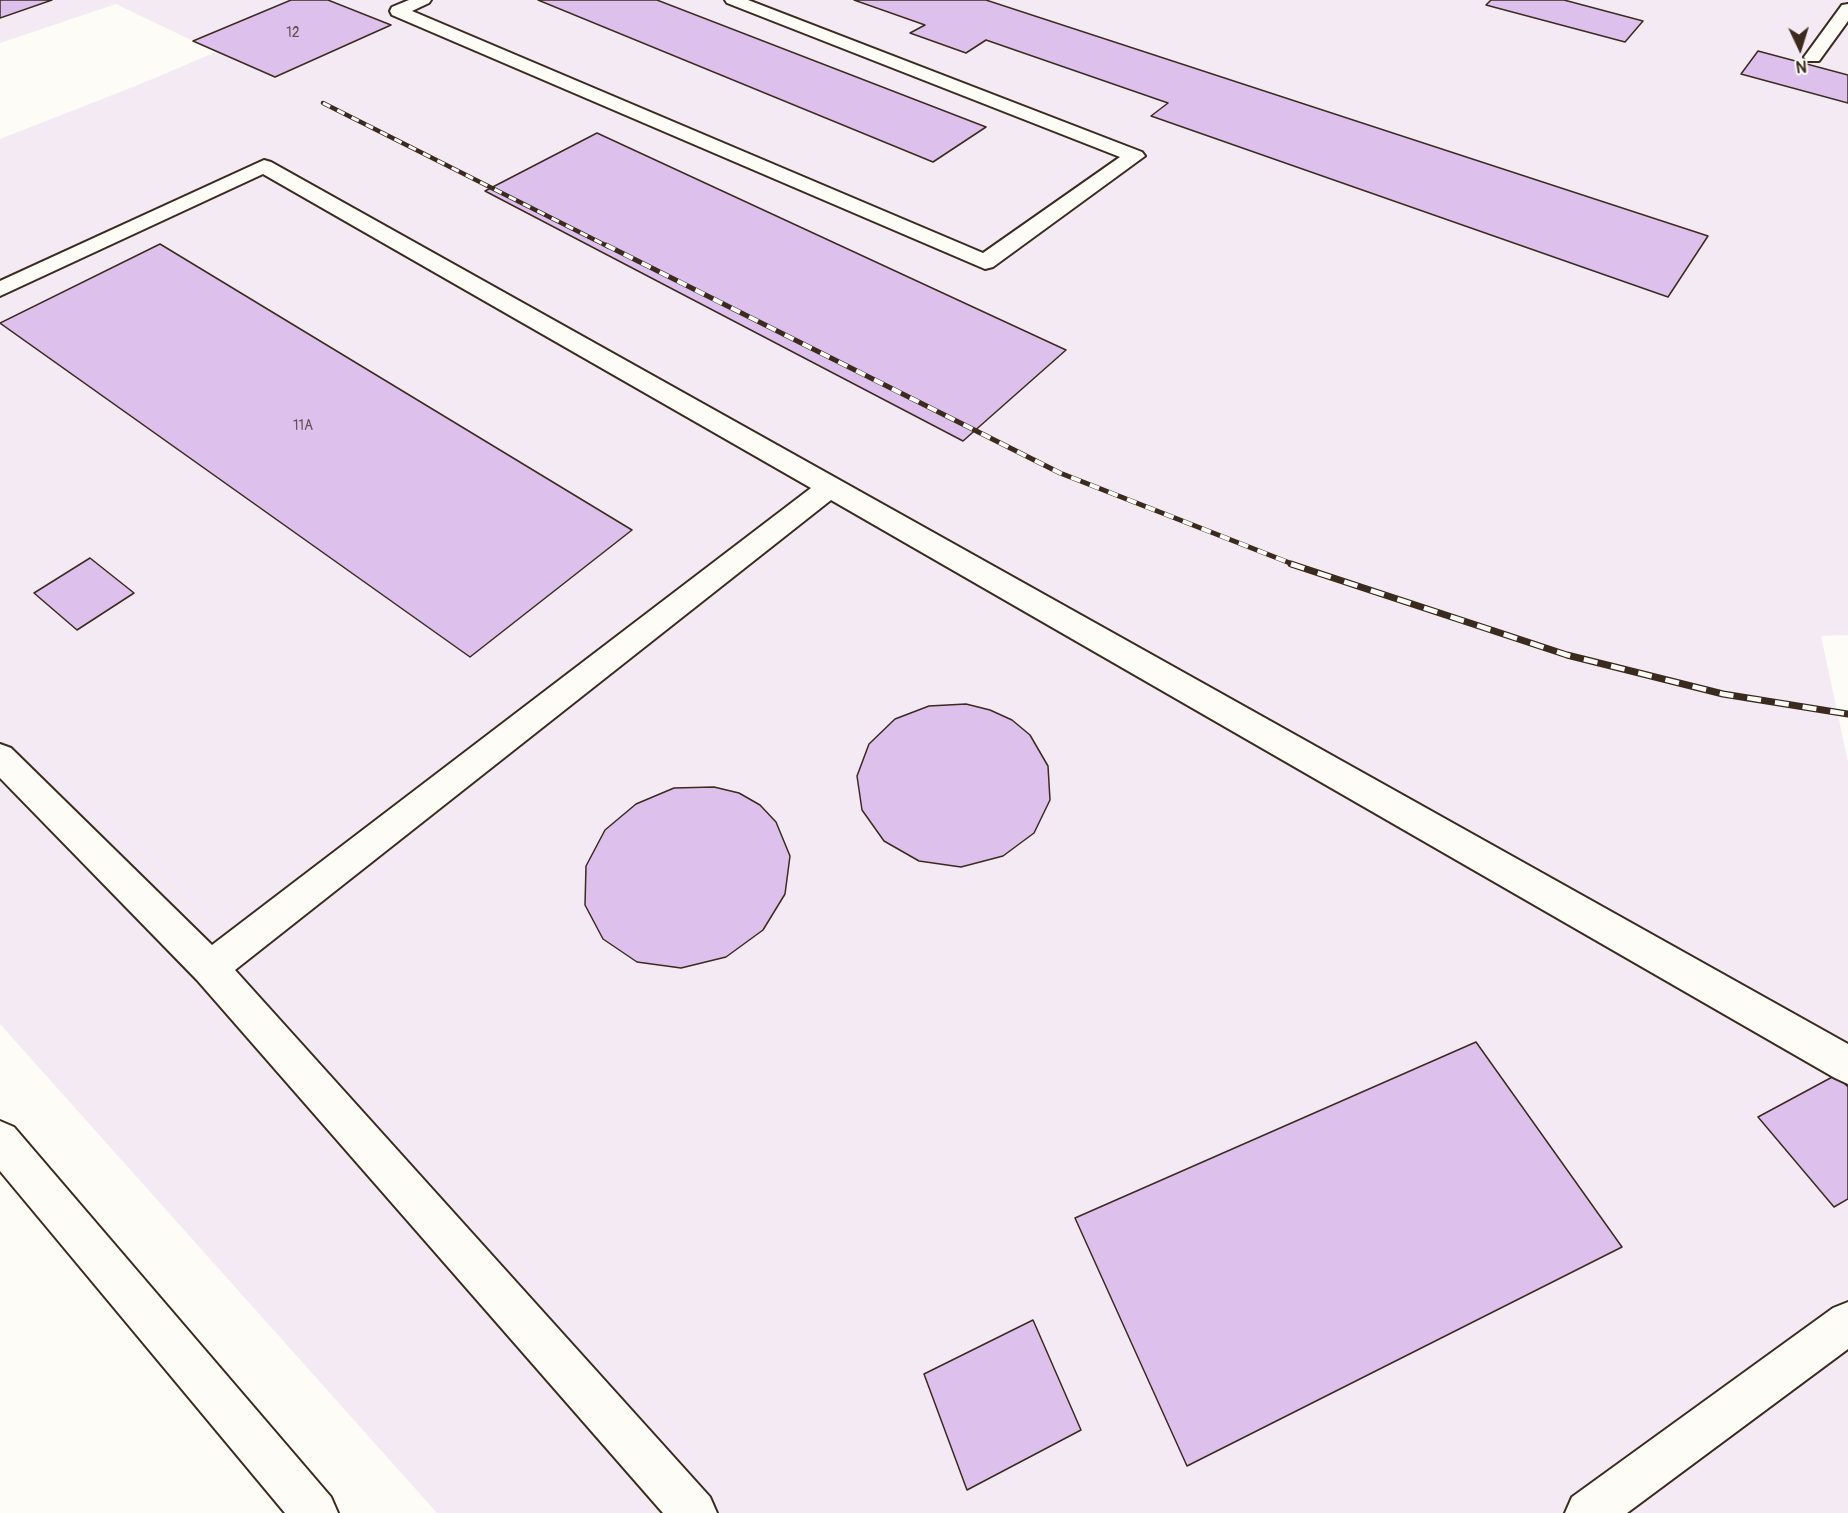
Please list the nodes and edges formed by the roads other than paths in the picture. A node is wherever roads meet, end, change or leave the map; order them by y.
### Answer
1 (423, 0) edge
2 (733, 0) edge
3 (1848, 9) edge
4 (1813, 57) dead end
5 (0, 289) edge
6 (830, 487) junction
7 (0, 757) edge
8 (210, 968) junction
9 (1848, 1065) edge
10 (0, 1141) edge
11 (1848, 1323) edge
12 (315, 1513) edge
13 (694, 1513) edge
14 (1588, 1513) edge

1 - 2 lane
3 - 4 lane
5 - 6 lane
6 - 8 lane
6 - 9 lane
7 - 8 lane
8 - 13 lane
10 - 12 lane
11 - 14 lane

